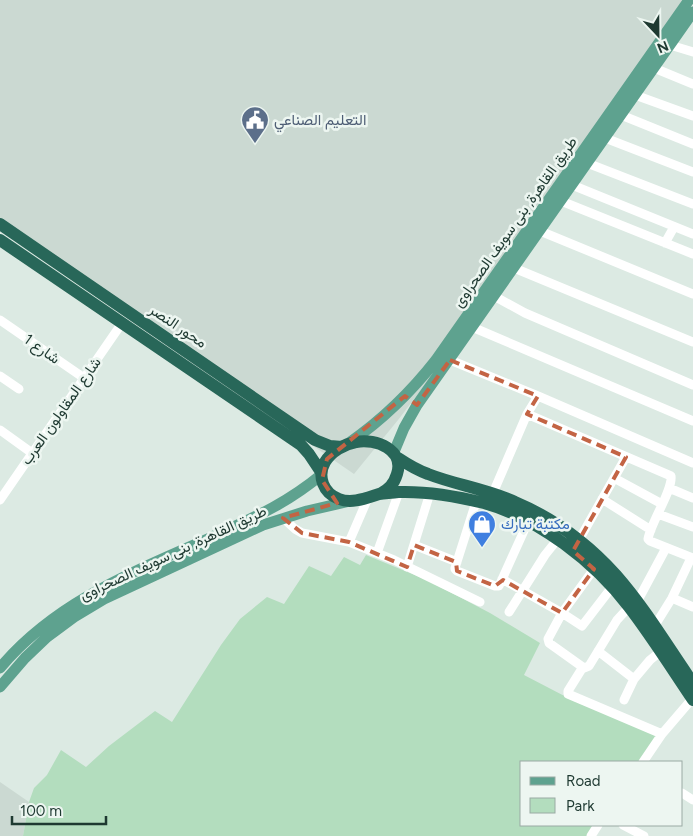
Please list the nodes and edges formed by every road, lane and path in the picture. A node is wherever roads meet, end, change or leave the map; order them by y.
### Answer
1 (689, 0) edge
2 (693, 12) edge
3 (670, 45) junction
4 (693, 52) edge
5 (654, 68) junction
6 (693, 84) edge
7 (635, 94) junction
8 (620, 110) junction
9 (693, 116) edge
10 (605, 138) junction
11 (693, 144) edge
12 (587, 163) junction
13 (693, 172) edge
14 (572, 185) junction
15 (561, 201) junction
16 (693, 204) edge
17 (0, 224) edge
18 (674, 227) junction
19 (540, 231) junction
20 (693, 234) edge
21 (0, 240) edge
22 (664, 243) junction
23 (693, 254) edge
24 (514, 268) junction
25 (693, 294) edge
26 (494, 296) junction
27 (0, 320) edge
28 (122, 323) junction
29 (472, 327) junction
30 (693, 342) edge
31 (450, 360) junction
32 (0, 376) edge
33 (84, 378) junction
34 (693, 385) edge
35 (19, 389) dead end
36 (405, 396) junction
37 (538, 396) junction
38 (418, 405) junction
39 (527, 414) junction
40 (693, 421) edge
41 (0, 430) edge
42 (344, 446) junction
43 (32, 453) junction
44 (396, 455) junction
45 (626, 457) junction
46 (693, 463) edge
47 (321, 474) junction
48 (614, 478) junction
49 (448, 481) junction
50 (669, 488) junction
51 (399, 492) junction
52 (2, 493) edge
53 (430, 493) junction
54 (494, 493) junction
55 (380, 494) junction
56 (446, 496) junction
57 (368, 498) junction
58 (693, 498) edge
59 (602, 499) junction
60 (355, 500) junction
61 (476, 502) junction
62 (662, 504) junction
63 (658, 514) junction
64 (283, 518) junction
65 (528, 522) junction
66 (693, 527) edge
67 (651, 530) junction
68 (557, 540) junction
69 (579, 540) junction
70 (349, 542) junction
71 (414, 544) junction
72 (666, 548) junction
73 (377, 554) junction
74 (692, 558) edge
75 (457, 562) junction
76 (407, 567) junction
77 (594, 569) junction
78 (502, 579) junction
79 (612, 587) junction
80 (522, 591) junction
81 (672, 598) junction
82 (480, 602) dead end
83 (633, 604) junction
84 (693, 607) edge
85 (509, 612) dead end
86 (562, 614) junction
87 (654, 626) junction
88 (598, 651) junction
89 (660, 652) junction
90 (583, 667) junction
91 (0, 668) edge
92 (634, 679) junction
93 (693, 683) edge
94 (0, 687) edge
95 (624, 700) dead end
96 (692, 700) edge
97 (662, 734) junction
98 (644, 761) edge
99 (625, 826) edge
100 (644, 836) edge

1 - 8 main road, طريق القاهرة, بنى سويف الصحراوى
2 - 3 main road, طريق القاهرة, بنى سويف الصحراوى
3 - 4 street
3 - 5 main road, طريق القاهرة, بنى سويف الصحراوى
5 - 6 street
5 - 7 main road, طريق القاهرة, بنى سويف الصحراوى
7 - 8 main road, طريق القاهرة, بنى سويف الصحراوى
7 - 9 street
8 - 10 main road, طريق القاهرة, بنى سويف الصحراوى
8 - 11 street
8 - 36 main road, طريق القاهرة, بنى سويف الصحراوى
10 - 12 main road, طريق القاهرة, بنى سويف الصحراوى
10 - 13 street
12 - 14 main road, طريق القاهرة, بنى سويف الصحراوى
12 - 16 street
14 - 15 main road, طريق القاهرة, بنى سويف الصحراوى
14 - 18 street
15 - 19 main road, طريق القاهرة, بنى سويف الصحراوى
15 - 22 street
17 - 42 highway, محور النصر
18 - 20 street
18 - 22 street
19 - 24 main road, طريق القاهرة, بنى سويف الصحراوى
19 - 25 street
21 - 28 highway, محور النصر
22 - 23 street
24 - 26 main road, طريق القاهرة, بنى سويف الصحراوى
24 - 30 street
26 - 29 main road, طريق القاهرة, بنى سويف الصحراوى
26 - 34 street
27 - 33 street, شارع 1
28 - 33 street, شارع المقاولون العرب
28 - 47 highway, محور النصر
29 - 31 main road, طريق القاهرة, بنى سويف الصحراوى
29 - 40 street
31 - 37 street
31 - 38 main road, طريق القاهرة, بنى سويف الصحراوى
32 - 35 street
33 - 43 street, شارع المقاولون العرب
36 - 38 main road
36 - 42 main road, طريق القاهرة, بنى سويف الصحراوى
37 - 39 street
37 - 46 street
38 - 44 main road, طريق القاهرة, بنى سويف الصحراوى
39 - 45 street
39 - 54 street
41 - 43 street
42 - 44 highway
42 - 47 highway
43 - 52 street, شارع المقاولون العرب
44 - 49 highway
44 - 55 highway
45 - 48 street
45 - 50 street
47 - 60 highway
47 - 91 main road, طريق القاهرة, بنى سويف الصحراوى
48 - 59 street
48 - 62 street
49 - 54 highway
49 - 56 highway
50 - 58 street
50 - 62 street
51 - 53 highway
51 - 55 highway
51 - 73 street
53 - 56 highway
53 - 71 street
54 - 69 highway
55 - 57 highway
56 - 61 highway
57 - 60 highway
57 - 70 street
59 - 67 street
59 - 69 street
60 - 64 main road, طريق القاهرة, بنى سويف الصحراوى
61 - 65 highway
61 - 75 street
62 - 63 street
63 - 66 street
63 - 67 street
64 - 70 street
64 - 94 main road, طريق القاهرة, بنى سويف الصحراوى
65 - 68 highway
65 - 78 street
67 - 72 street
68 - 77 highway
68 - 80 street
69 - 83 highway
70 - 73 street
71 - 75 street
71 - 76 street
72 - 74 street
72 - 83 street
73 - 76 street
74 - 81 street
75 - 78 street
76 - 82 street
77 - 79 highway
77 - 86 street
78 - 80 street
79 - 83 highway
79 - 86 street
80 - 85 street
80 - 86 street
81 - 84 street
81 - 87 street
83 - 87 highway
83 - 88 street
83 - 89 highway
86 - 90 street
87 - 93 highway
88 - 90 street
88 - 92 street
89 - 92 street
89 - 96 highway
90 - 97 street
92 - 95 street
96 - 97 street
97 - 98 street
99 - 100 street

